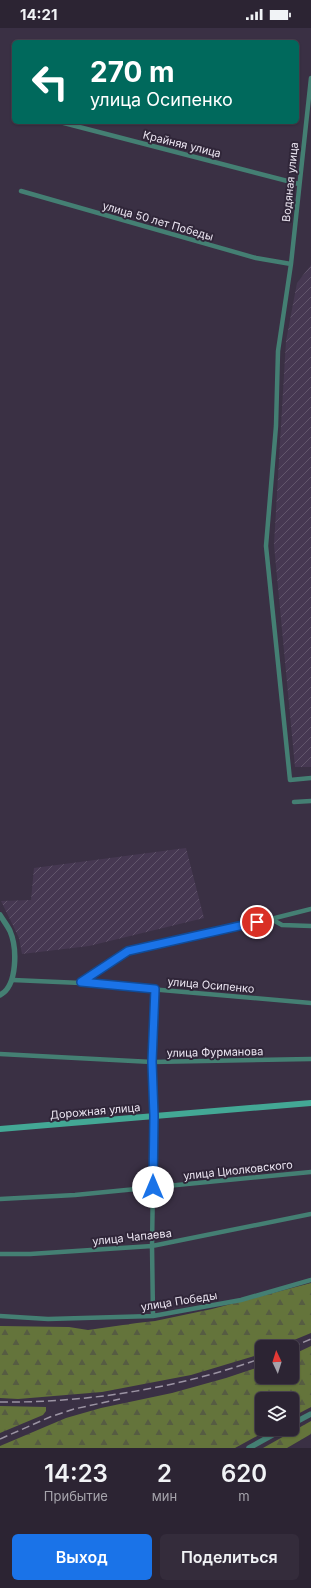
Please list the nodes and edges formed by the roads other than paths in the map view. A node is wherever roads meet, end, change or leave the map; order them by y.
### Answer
1 (311, 78) edge
2 (68, 124) edge
3 (299, 184) junction
4 (21, 191) dead end
5 (291, 264) junction
6 (311, 778) edge
7 (311, 800) edge
8 (294, 802) dead end
9 (311, 908) edge
10 (0, 915) edge
11 (271, 919) junction
12 (311, 926) edge
13 (13, 980) junction
14 (81, 982) junction
15 (155, 989) junction
16 (0, 995) edge
17 (311, 1003) edge
18 (0, 1054) edge
19 (311, 1059) edge
20 (152, 1062) junction
21 (311, 1103) edge
22 (154, 1116) junction
23 (0, 1129) edge
24 (311, 1172) edge
25 (153, 1187) junction
26 (0, 1199) edge
27 (311, 1214) edge
28 (152, 1246) junction
29 (0, 1254) edge
30 (311, 1280) edge
31 (0, 1316) edge
32 (153, 1316) junction
33 (311, 1414) edge
34 (299, 1420) edge
35 (270, 1436) edge
36 (249, 1448) edge

1 - 3 street, Водяная улица
2 - 3 street, Крайняя улица
3 - 5 street, Водяная улица
4 - 5 street, улица 50 лет Победы
5 - 6 street, Водяная улица
7 - 8 street
9 - 11 street
10 - 13 street
11 - 12 street
11 - 14 street
13 - 14 street, улица Осипенко
13 - 16 street
14 - 15 street, улица Осипенко
15 - 17 street, улица Осипенко
15 - 20 street
18 - 20 street, улица Фурманова
19 - 20 street, улица Фурманова
20 - 22 street
21 - 22 main road, Дорожная улица
22 - 23 main road, Дорожная улица
22 - 25 street
24 - 25 street, улица Циолковского
25 - 26 street, улица Циолковского
25 - 28 street
27 - 28 street, улица Чапаева
28 - 29 street, улица Чапаева
28 - 32 street
30 - 32 street, улица Победы
31 - 32 street, улица Победы
33 - 34 street
35 - 36 street

